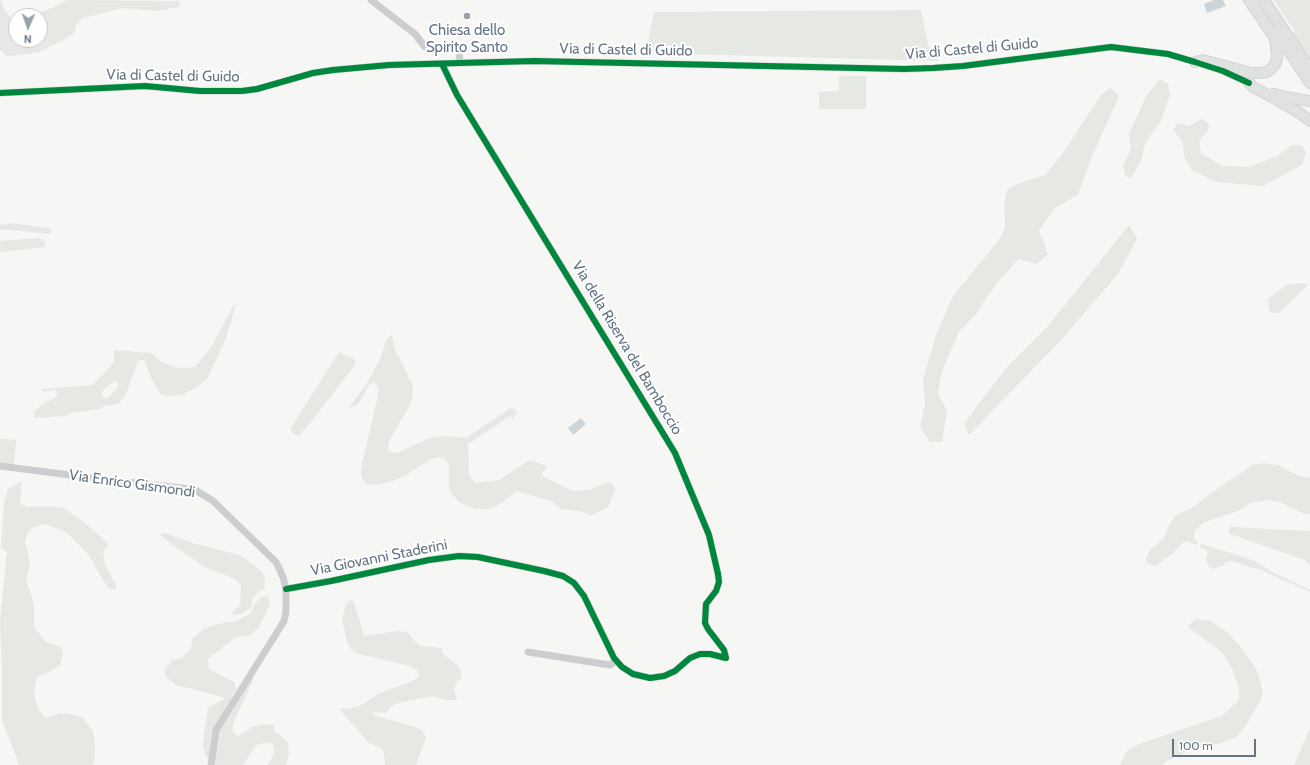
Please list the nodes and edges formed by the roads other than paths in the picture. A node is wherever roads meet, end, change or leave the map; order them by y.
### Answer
1 (371, 0) edge
2 (1249, 0) edge
3 (1254, 0) edge
4 (1264, 0) edge
5 (1195, 62) junction
6 (460, 63) junction
7 (442, 64) junction
8 (1310, 69) edge
9 (1249, 83) junction
10 (1310, 83) edge
11 (0, 93) edge
12 (1310, 101) edge
13 (1310, 121) edge
14 (0, 466) edge
15 (286, 589) junction
16 (528, 652) dead end
17 (726, 658) joint
18 (616, 661) junction
19 (211, 765) edge

1 - 6 street
2 - 5 highway
3 - 10 highway
4 - 8 highway
5 - 6 street, Via di Castel di Guido
5 - 9 street, Via di Castel di Guido
6 - 7 street, Via di Castel di Guido
7 - 11 street, Via di Castel di Guido
7 - 17 street, Via della Riserva del Bamboccio
9 - 12 highway
9 - 13 highway
14 - 15 street, Via Enrico Gismondi
15 - 18 street, Via Giovanni Staderini
15 - 19 street, Via Enrico Gismondi
16 - 18 street
17 - 18 street, Via Giovanni Staderini

